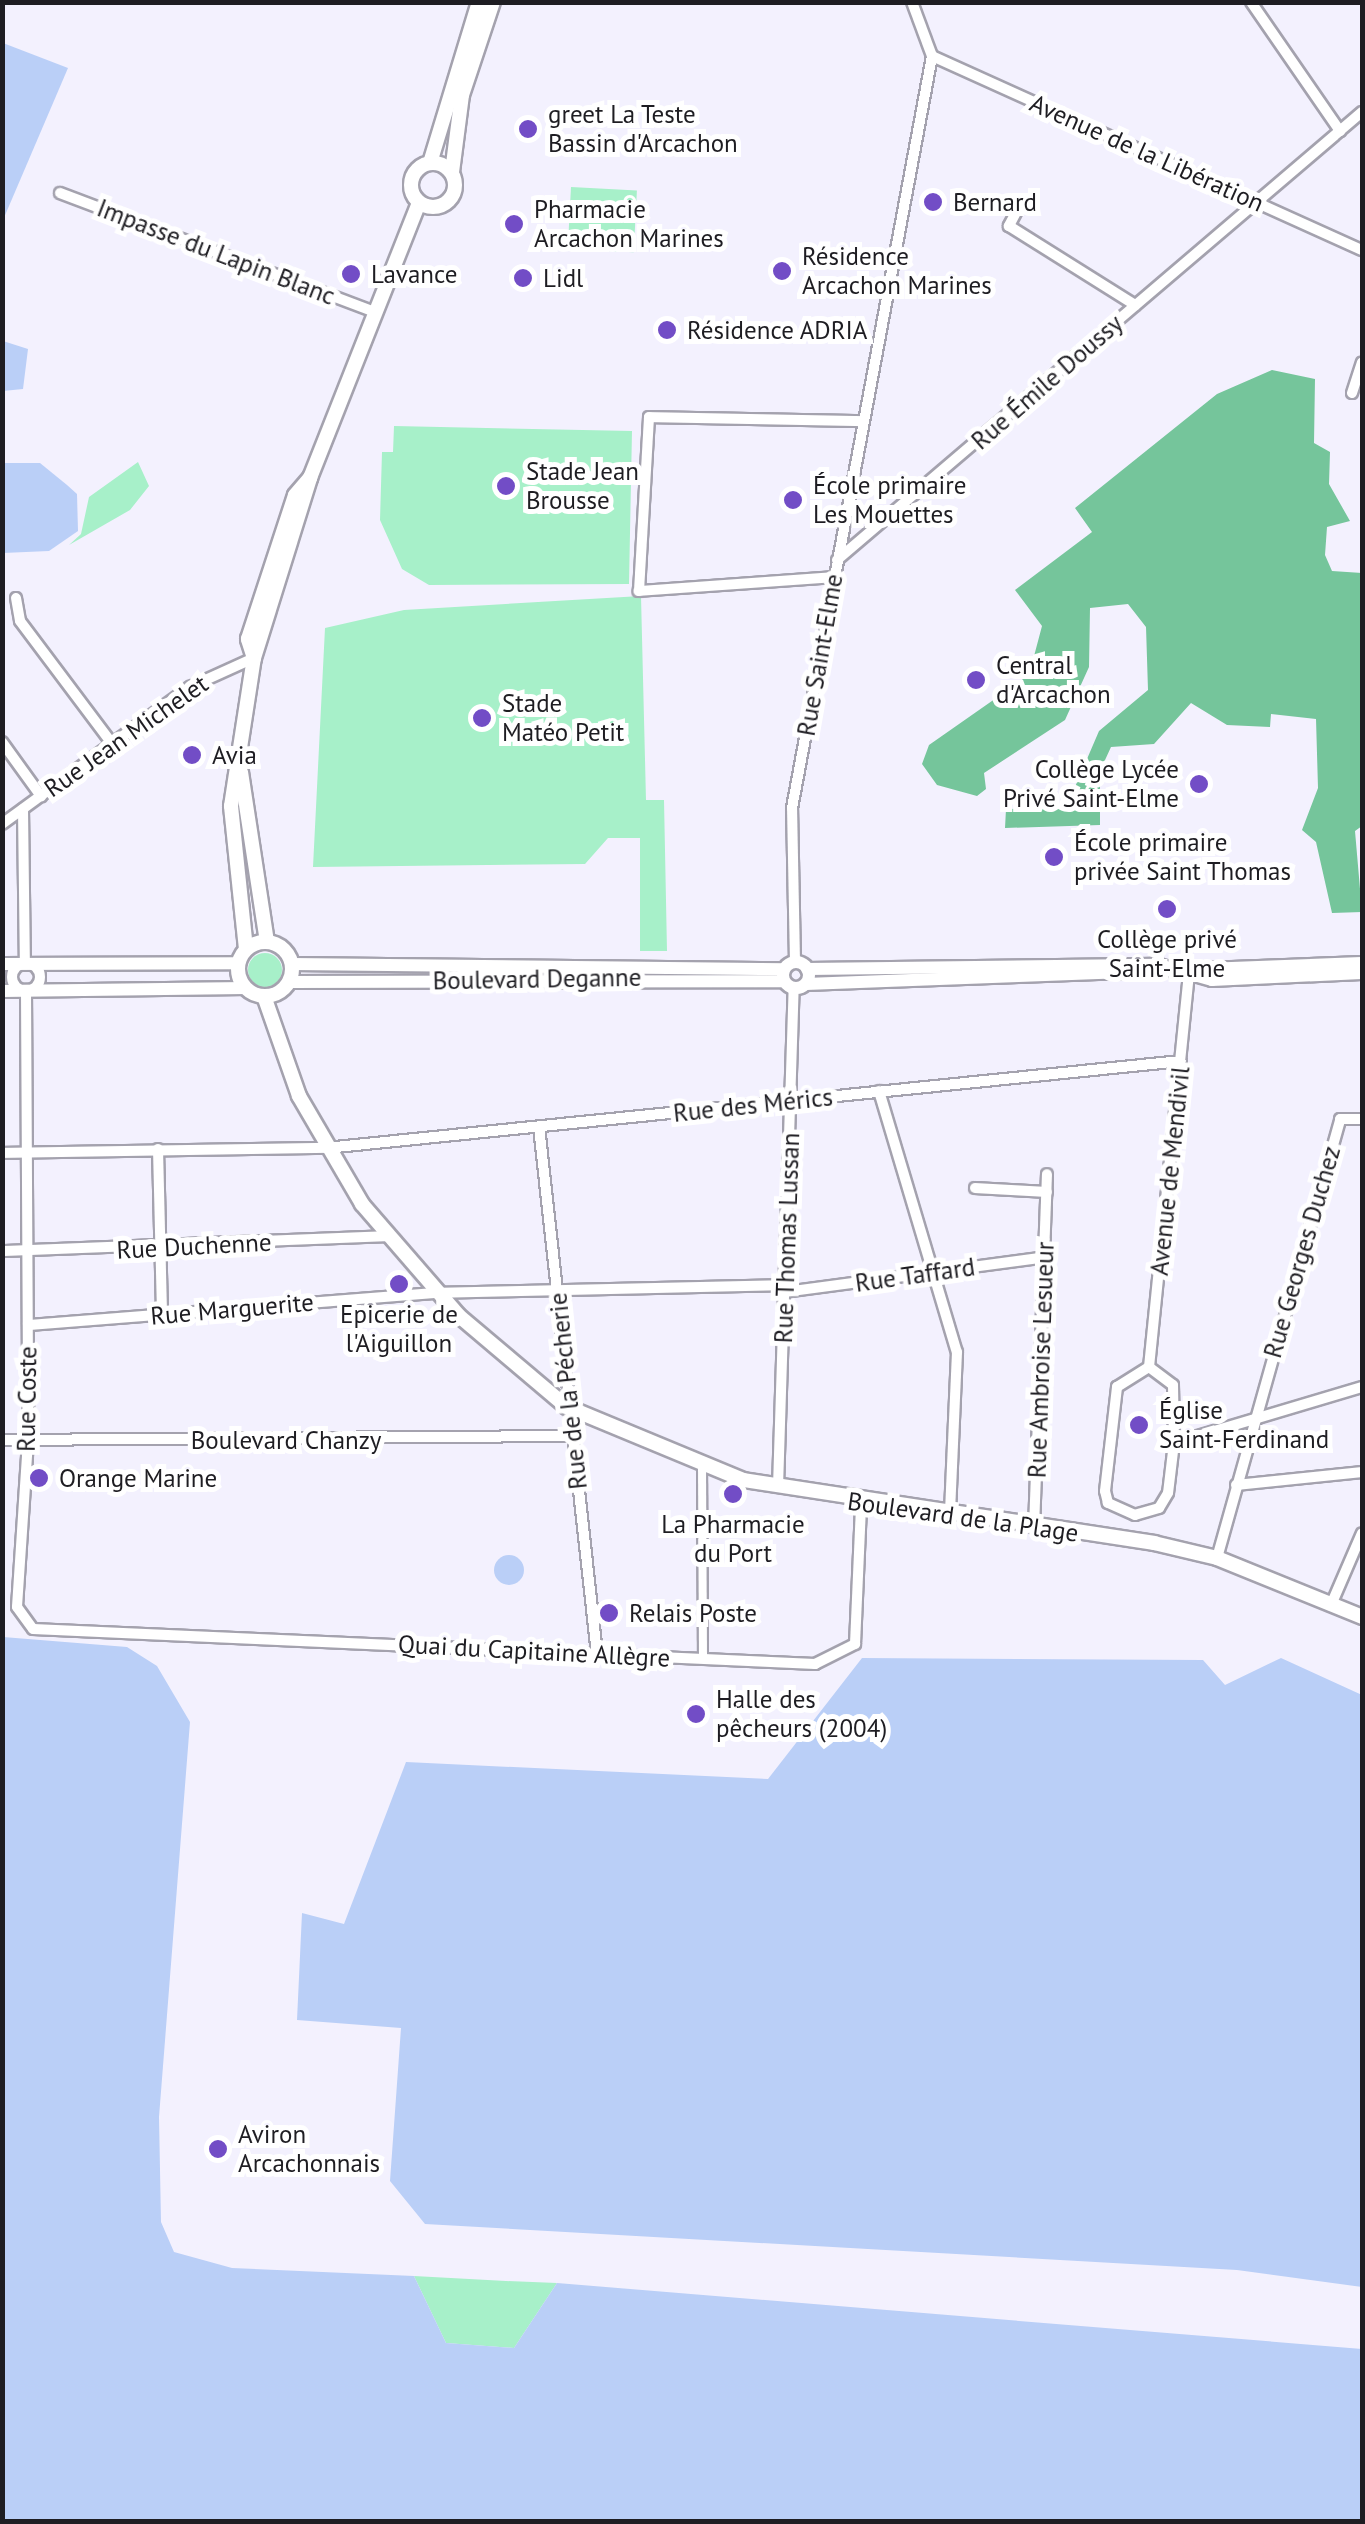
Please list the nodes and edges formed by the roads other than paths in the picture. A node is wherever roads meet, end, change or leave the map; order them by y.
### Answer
1 (479, 2) edge
2 (494, 2) edge
3 (912, 2) edge
4 (1251, 2) edge
5 (932, 56) junction
6 (1362, 112) edge
7 (1340, 131) junction
8 (430, 163) junction
9 (452, 172) junction
10 (60, 193) dead end
11 (1256, 202) junction
12 (419, 203) junction
13 (1020, 205) dead end
14 (1362, 250) edge
15 (1136, 306) junction
16 (372, 311) junction
17 (1362, 363) edge
18 (1352, 392) dead end
19 (863, 421) junction
20 (837, 560) junction
21 (834, 578) junction
22 (16, 598) dead end
23 (254, 658) junction
24 (2, 742) edge
25 (112, 742) junction
26 (241, 772) junction
27 (41, 796) junction
28 (23, 810) junction
29 (2, 824) edge
30 (267, 942) junction
31 (242, 956) junction
32 (26, 963) junction
33 (1362, 963) edge
34 (2, 964) edge
35 (292, 964) junction
36 (1362, 973) edge
37 (1190, 974) junction
38 (795, 976) junction
39 (289, 982) junction
40 (246, 988) junction
41 (26, 991) junction
42 (2, 992) edge
43 (264, 996) junction
44 (1182, 1061) junction
45 (879, 1091) junction
46 (791, 1100) junction
47 (1362, 1119) edge
48 (540, 1127) junction
49 (326, 1148) junction
50 (158, 1150) junction
51 (27, 1152) junction
52 (2, 1153) edge
53 (1048, 1174) dead end
54 (975, 1188) dead end
55 (1046, 1192) junction
56 (386, 1236) junction
57 (160, 1249) junction
58 (2, 1251) edge
59 (27, 1252) junction
60 (1046, 1257) junction
61 (928, 1273) junction
62 (558, 1289) junction
63 (785, 1289) junction
64 (436, 1293) junction
65 (162, 1315) junction
66 (28, 1324) junction
67 (1149, 1367) junction
68 (1362, 1388) edge
69 (567, 1407) junction
70 (1253, 1422) junction
71 (570, 1436) junction
72 (2, 1440) edge
73 (28, 1441) junction
74 (1174, 1443) junction
75 (702, 1465) junction
76 (1362, 1472) edge
77 (1236, 1485) junction
78 (778, 1487) junction
79 (861, 1504) junction
80 (950, 1515) junction
81 (1135, 1515) junction
82 (1034, 1528) junction
83 (1362, 1533) edge
84 (1133, 1540) junction
85 (1217, 1558) junction
86 (1332, 1605) junction
87 (1362, 1617) edge
88 (206, 1637) joint
89 (597, 1654) junction
90 (702, 1659) junction

1 - 8 main road
2 - 9 main road
3 - 5 street
4 - 7 street
5 - 11 street, Avenue de la Libération
5 - 19 street, Rue Saint-Elme
6 - 7 street, Rue Émile Doussy
7 - 11 street, Rue Émile Doussy
8 - 9 main road
8 - 12 main road
9 - 12 main road
10 - 16 street, Impasse du Lapin Blanc
11 - 14 street, Avenue de la Libération
11 - 15 street, Rue Émile Doussy
12 - 16 main road
13 - 15 street
15 - 20 street, Rue Émile Doussy
16 - 23 main road
17 - 18 street
19 - 20 street, Rue Saint-Elme
19 - 21 street
20 - 21 street, Rue Saint-Elme
21 - 38 street, Rue Saint-Elme
22 - 25 street
23 - 25 street, Rue Jean Michelet
23 - 26 main road
24 - 27 street
25 - 27 street, Rue Jean Michelet
26 - 30 main road
26 - 31 main road
27 - 28 street, Rue Jean Michelet
28 - 29 street, Rue Jean Michelet
28 - 32 street
30 - 31 main road
30 - 35 main road
31 - 32 street
31 - 40 main road
32 - 34 street
32 - 41 street
32 - 41 street
33 - 37 street, Boulevard Deganne
35 - 38 street, Boulevard Deganne
35 - 39 main road
36 - 37 street, Boulevard Deganne
37 - 38 street, Boulevard Deganne
37 - 44 street, Avenue de Mendivil
38 - 39 street, Boulevard Deganne
38 - 46 street, Rue Thomas Lussan
39 - 43 main road
40 - 41 street
40 - 43 main road
41 - 42 street
41 - 51 street, Rue Coste
43 - 49 main road, Boulevard de la Plage
44 - 45 street, Rue des Mérics
44 - 67 street, Avenue de Mendivil
45 - 46 street, Rue des Mérics
45 - 61 street
46 - 48 street, Rue des Mérics
46 - 63 street, Rue Thomas Lussan
47 - 70 street, Rue Georges Duchez
48 - 49 street, Rue des Mérics
48 - 62 street, Rue de la Pécherie
49 - 50 street, Rue des Mérics
49 - 56 main road, Boulevard de la Plage
50 - 51 street, Rue des Mérics
50 - 57 street
51 - 52 street, Rue des Mérics
51 - 59 street, Rue Coste
53 - 55 street, Rue Ambroise Lesueur
54 - 55 street
55 - 60 street, Rue Ambroise Lesueur
56 - 57 street, Rue Duchenne
56 - 64 main road, Boulevard de la Plage
57 - 59 street, Rue Duchenne
57 - 65 street
58 - 59 street, Rue Duchenne
59 - 66 street, Rue Coste
60 - 61 street, Rue Taffard
60 - 82 street, Rue Ambroise Lesueur
61 - 63 street, Rue Taffard
61 - 80 street
62 - 63 street, Rue Taffard
62 - 64 street, Rue Marguerite
62 - 69 street, Rue de la Pécherie
63 - 78 street, Rue Thomas Lussan
64 - 65 street, Rue Marguerite
64 - 69 main road, Boulevard de la Plage
65 - 66 street, Rue Marguerite
66 - 73 street, Rue Coste
67 - 74 street
67 - 81 street
68 - 70 street
69 - 71 street, Rue de la Pécherie
69 - 75 main road, Boulevard de la Plage
70 - 74 street
70 - 77 street, Rue Georges Duchez
71 - 73 street, Boulevard Chanzy
71 - 89 street, Rue de la Pécherie
72 - 73 street, Boulevard Chanzy
73 - 88 street, Rue Coste
74 - 81 street
75 - 78 main road, Boulevard de la Plage
75 - 90 street
76 - 77 street
77 - 85 street, Rue Georges Duchez
78 - 79 main road, Boulevard de la Plage
79 - 80 main road, Boulevard de la Plage
79 - 90 street, Quai du Capitaine Allègre
80 - 82 main road, Boulevard de la Plage
81 - 84 street
82 - 84 main road, Boulevard de la Plage
83 - 86 street
84 - 85 main road, Boulevard de la Plage
85 - 86 main road, Boulevard de la Plage
86 - 87 main road, Boulevard de la Plage
88 - 89 street, Quai du Capitaine Allègre
89 - 90 street, Quai du Capitaine Allègre

